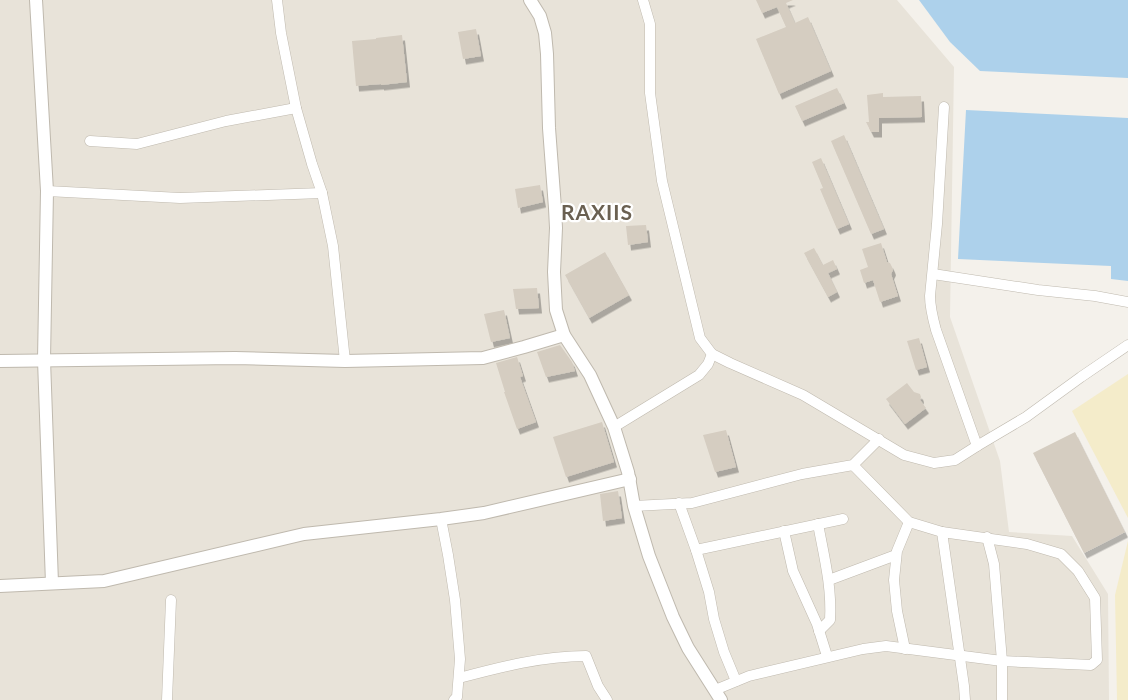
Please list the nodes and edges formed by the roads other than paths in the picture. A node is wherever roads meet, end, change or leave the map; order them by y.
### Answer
1 (36, 0) edge
2 (278, 0) edge
3 (530, 0) edge
4 (643, 0) edge
5 (944, 107) dead end
6 (296, 108) junction
7 (90, 141) dead end
8 (47, 191) junction
9 (322, 193) junction
10 (933, 274) junction
11 (1128, 302) edge
12 (564, 335) junction
13 (1128, 345) edge
14 (712, 354) junction
15 (44, 360) junction
16 (0, 361) edge
17 (345, 361) junction
18 (614, 427) junction
19 (879, 439) junction
20 (977, 446) junction
21 (853, 465) junction
22 (630, 479) junction
23 (679, 504) junction
24 (634, 506) junction
25 (440, 519) junction
26 (843, 519) dead end
27 (909, 522) junction
28 (818, 524) junction
29 (784, 531) junction
30 (942, 532) junction
31 (987, 538) junction
32 (696, 550) junction
33 (896, 556) junction
34 (829, 580) junction
35 (52, 584) junction
36 (0, 586) edge
37 (171, 600) dead end
38 (819, 631) junction
39 (905, 649) junction
40 (827, 656) junction
41 (960, 656) junction
42 (1002, 661) junction
43 (459, 678) junction
44 (736, 681) junction
45 (718, 695) edge
46 (167, 700) edge
47 (454, 700) edge
48 (607, 700) edge
49 (965, 700) edge
50 (1002, 700) edge

1 - 8 street
2 - 6 street
3 - 12 street
4 - 14 street
5 - 10 street
6 - 7 street
6 - 9 street
8 - 9 street
8 - 15 street
9 - 17 street
10 - 11 street
10 - 20 street
12 - 17 street
12 - 18 street
13 - 20 street
14 - 18 street
14 - 19 street
15 - 16 street
15 - 17 street
15 - 35 street
18 - 22 street
19 - 20 street
19 - 21 street
21 - 23 street
21 - 27 street
22 - 24 street
22 - 25 street
23 - 24 street
23 - 32 street
24 - 45 street
25 - 35 street
25 - 43 street
26 - 28 street
27 - 30 street
27 - 33 street
28 - 29 street
28 - 34 street
29 - 32 street
29 - 38 street
30 - 31 street
30 - 41 street
31 - 42 street
31 - 42 street
32 - 44 street
33 - 34 street
33 - 39 street
34 - 38 street
35 - 36 street
37 - 46 street
38 - 40 street
39 - 40 street
39 - 41 street
40 - 44 street
41 - 42 street
41 - 49 street
42 - 50 street
43 - 47 street
43 - 48 street
44 - 45 street

